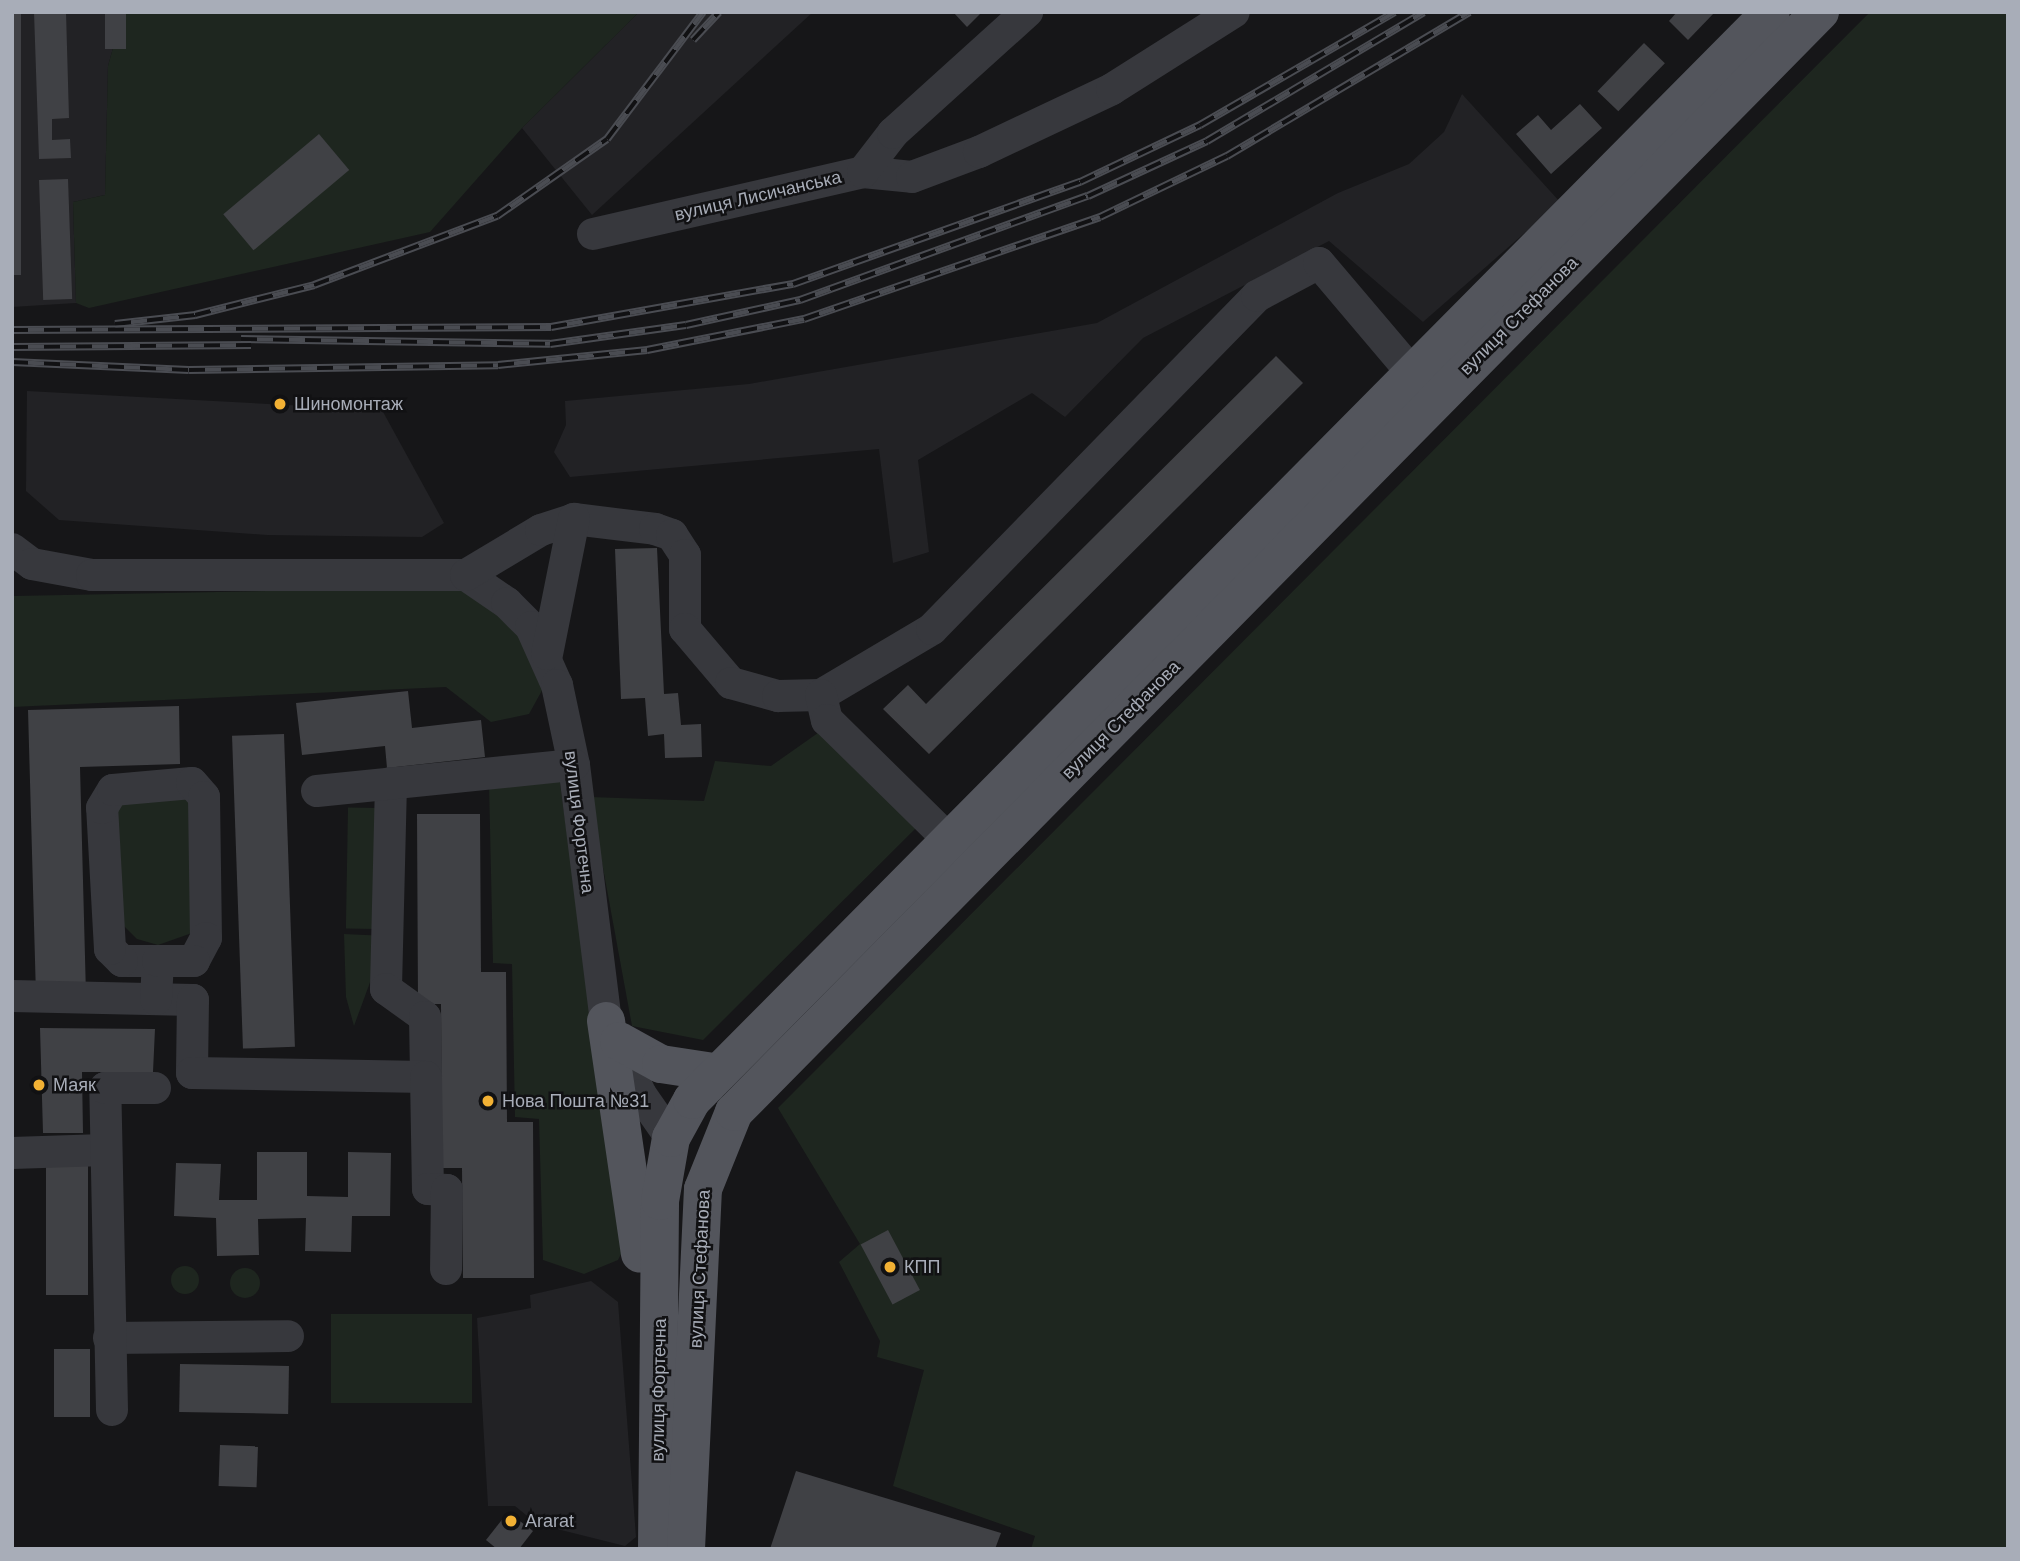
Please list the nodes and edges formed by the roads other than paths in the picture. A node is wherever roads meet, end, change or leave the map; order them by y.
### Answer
1 (1027, 12) edge
2 (1234, 12) edge
3 (1771, 12) edge
4 (1819, 12) edge
5 (863, 172) junction
6 (593, 234) dead end
7 (1414, 375) junction
8 (574, 519) junction
9 (12, 549) edge
10 (466, 575) junction
11 (547, 654) junction
12 (821, 695) junction
13 (574, 765) junction
14 (391, 782) junction
15 (317, 790) dead end
16 (949, 840) junction
17 (158, 961) junction
18 (12, 996) edge
19 (156, 999) junction
20 (612, 1031) junction
21 (713, 1072) junction
22 (426, 1077) junction
23 (155, 1088) dead end
24 (671, 1138) junction
25 (104, 1150) junction
26 (12, 1153) edge
27 (708, 1170) junction
28 (446, 1269) dead end
29 (288, 1336) dead end
30 (109, 1338) junction
31 (659, 1342) junction
32 (111, 1410) dead end
33 (657, 1549) edge
34 (687, 1549) edge

1 - 5 street, вулиця Лисичанська
2 - 5 street
3 - 7 main road, вулиця Стефанова
4 - 27 main road, вулиця Стефанова
5 - 6 street, вулиця Лисичанська
7 - 12 street
7 - 16 main road, вулиця Стефанова
8 - 10 street
8 - 11 street
8 - 12 street
9 - 10 street
10 - 11 street, вулиця Фортечна
11 - 13 street, вулиця Фортечна
12 - 16 street
13 - 14 street
13 - 20 street, вулиця Фортечна
14 - 15 street
14 - 22 street
16 - 21 main road, вулиця Стефанова
17 - 17 street
17 - 19 street
18 - 19 street
19 - 22 street
20 - 21 main road
20 - 24 street, вулиця Фортечна
20 - 31 main road
21 - 24 main road, вулиця Стефанова
22 - 28 street
23 - 25 street
24 - 27 main road
24 - 31 main road, вулиця Фортечна
25 - 26 street
25 - 30 street
27 - 34 main road, вулиця Стефанова
29 - 30 street
30 - 32 street
31 - 33 main road, вулиця Фортечна

